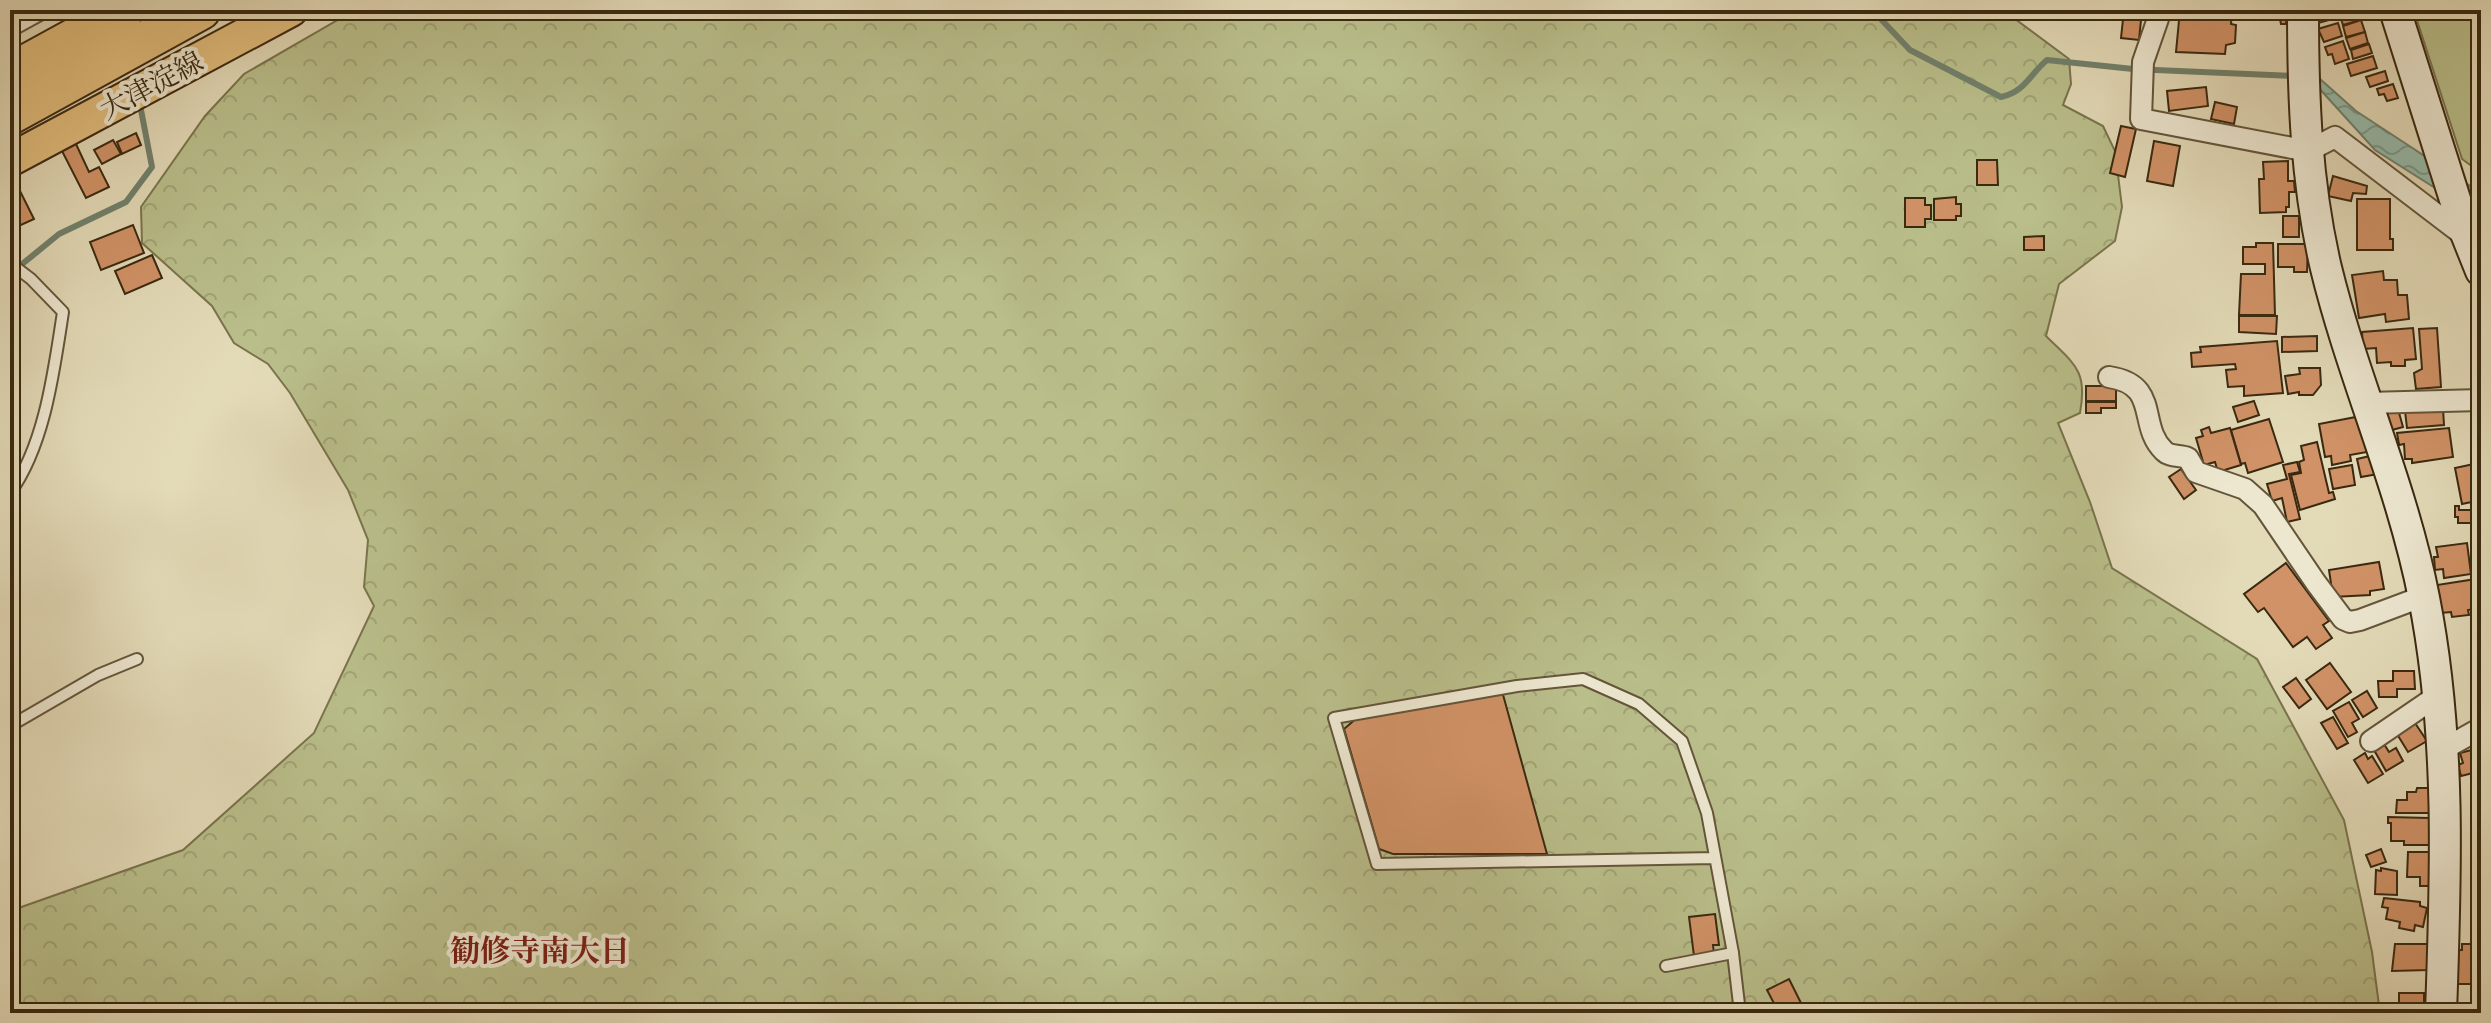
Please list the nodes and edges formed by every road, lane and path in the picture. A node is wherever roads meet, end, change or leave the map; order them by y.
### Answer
1 (39, 10) edge
2 (125, 10) edge
3 (201, 10) edge
4 (291, 10) edge
5 (2161, 10) edge
6 (2303, 10) edge
7 (2395, 10) edge
8 (10, 26) edge
9 (10, 73) edge
10 (10, 115) edge
11 (2308, 151) junction
12 (10, 160) edge
13 (2467, 235) junction
14 (10, 263) edge
15 (2481, 271) edge
16 (2109, 377) dead end
17 (2481, 400) edge
18 (2367, 403) junction
19 (10, 493) edge
20 (2424, 596) junction
21 (137, 659) dead end
22 (2437, 696) junction
23 (10, 726) edge
24 (2481, 728) edge
25 (2371, 741) dead end
26 (2442, 750) junction
27 (1715, 858) junction
28 (1733, 953) junction
29 (1666, 966) dead end
30 (1740, 1013) edge
31 (2441, 1013) edge

1 - 8 street
2 - 9 highway
3 - 10 highway
4 - 12 main road, 大津淀線
5 - 11 street
6 - 11 street
7 - 13 street
11 - 13 street
11 - 18 street
13 - 15 street
14 - 19 lane
16 - 20 street
17 - 18 street
18 - 20 street
20 - 22 street
21 - 23 lane
22 - 25 street
22 - 26 street
24 - 26 street
26 - 31 street
27 - 27 lane
27 - 28 lane
28 - 29 lane
28 - 30 lane

